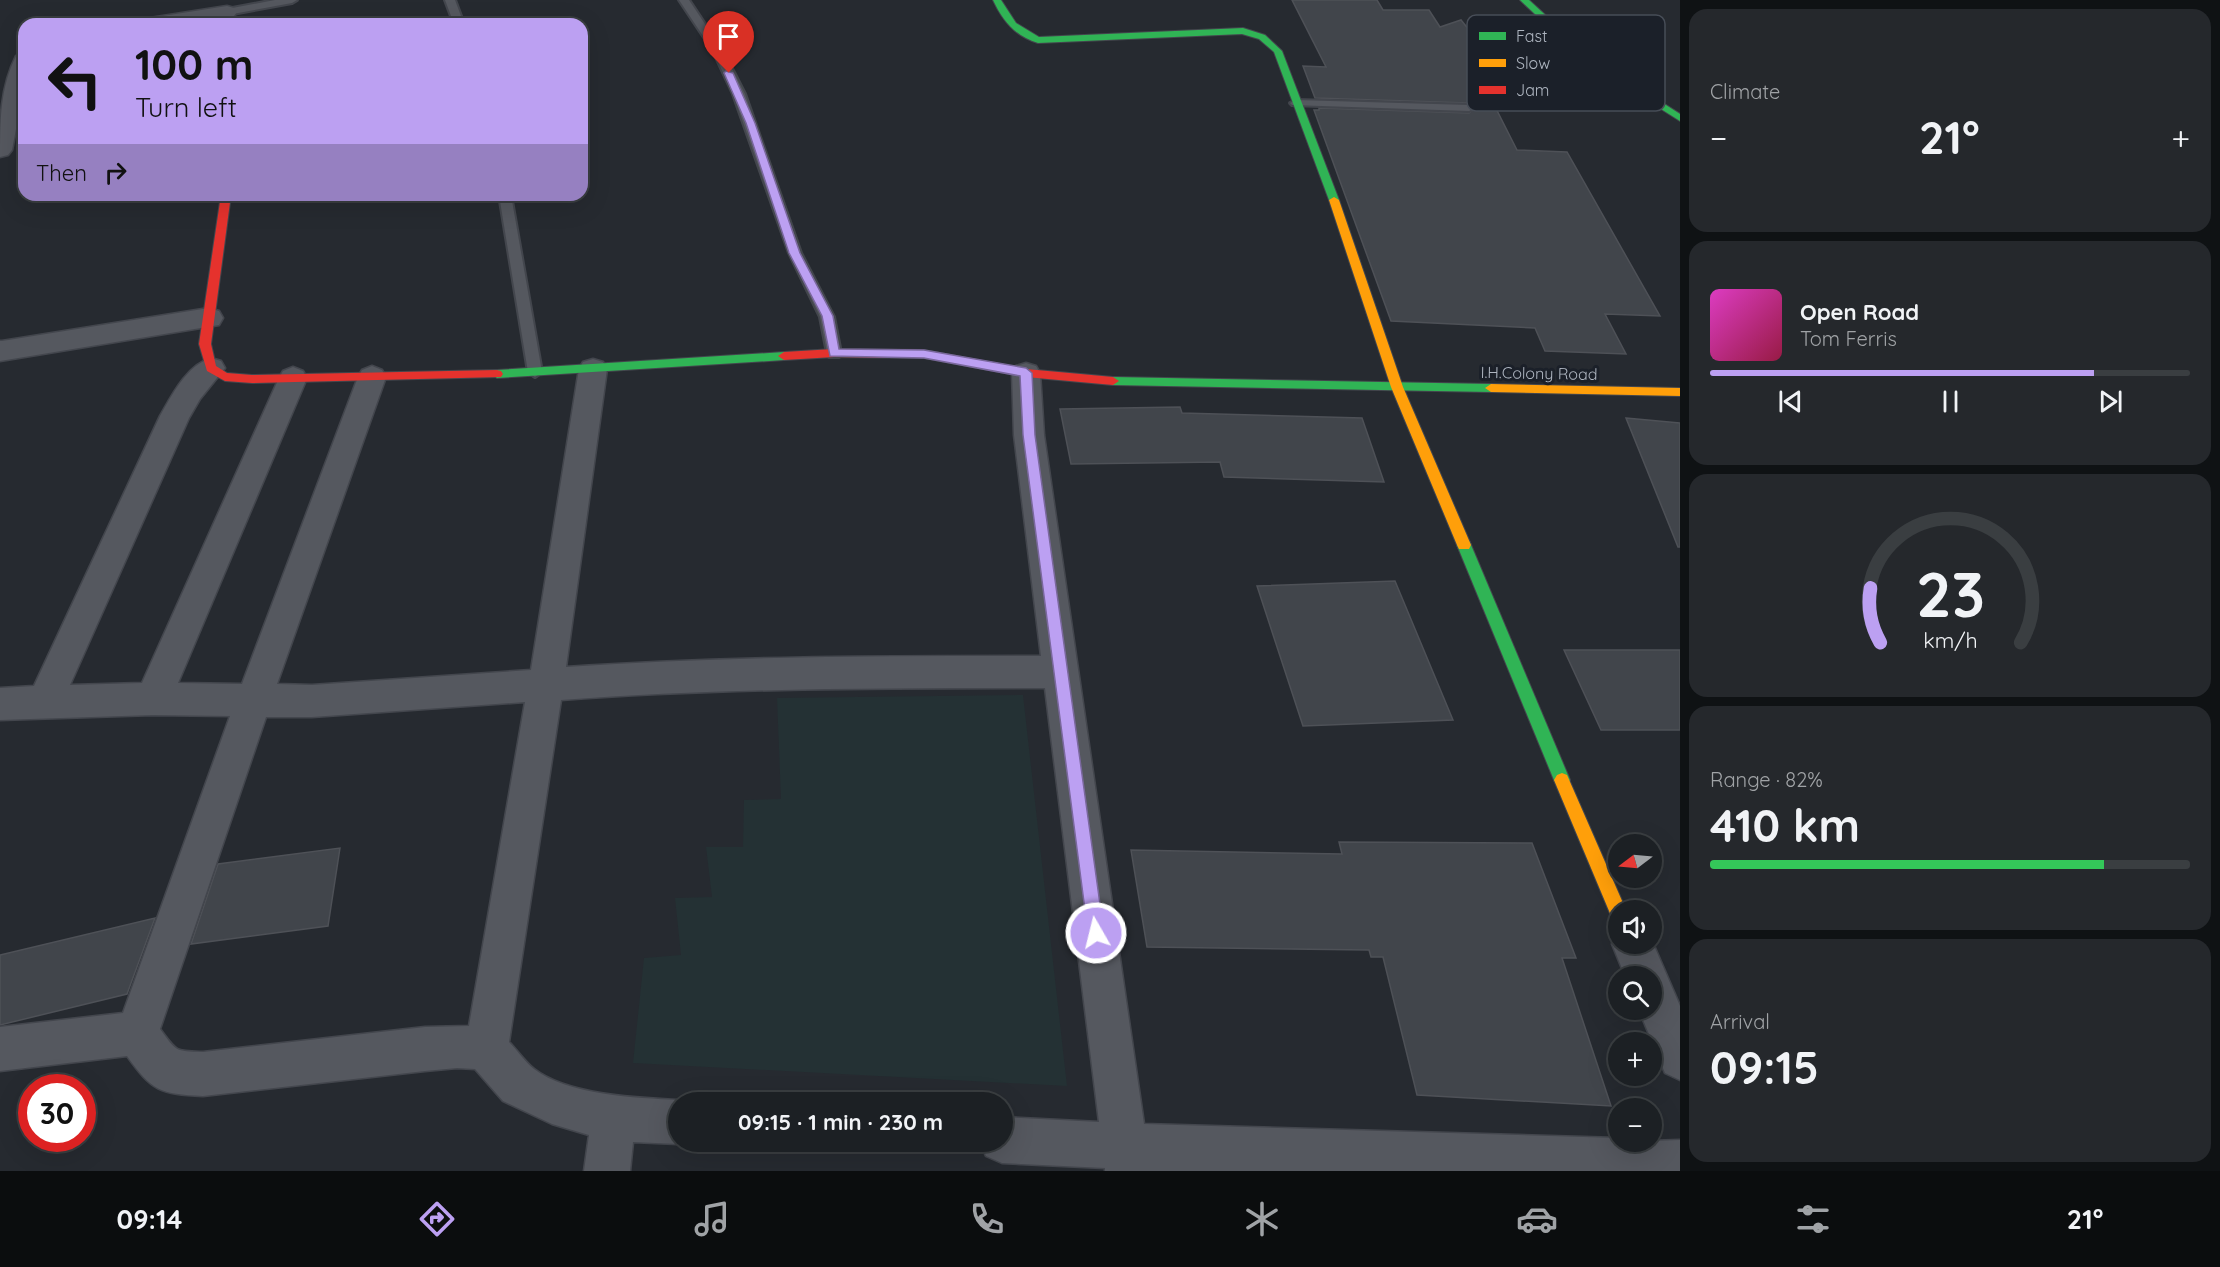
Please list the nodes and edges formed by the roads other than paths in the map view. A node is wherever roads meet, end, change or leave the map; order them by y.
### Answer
1 (292, 0) edge
2 (450, 0) edge
3 (684, 0) edge
4 (997, 0) edge
5 (1524, 0) edge
6 (227, 12) edge
7 (1540, 15) edge
8 (188, 18) edge
9 (457, 18) edge
10 (18, 72) edge
11 (1296, 103) junction
12 (1467, 108) edge
13 (1665, 109) edge
14 (1680, 118) edge
15 (0, 150) edge
16 (225, 201) edge
17 (506, 201) edge
18 (209, 318) junction
19 (2, 351) dead end
20 (834, 353) junction
21 (212, 368) junction
22 (593, 369) junction
23 (535, 372) junction
24 (1026, 373) junction
25 (372, 377) junction
26 (293, 378) junction
27 (1397, 387) junction
28 (1680, 392) edge
29 (1060, 672) junction
30 (546, 685) junction
31 (153, 699) junction
32 (254, 700) junction
33 (45, 702) junction
34 (0, 704) edge
35 (1613, 900) edge
36 (1662, 1014) edge
37 (137, 1033) junction
38 (0, 1049) edge
39 (486, 1049) junction
40 (1680, 1058) edge
41 (614, 1119) junction
42 (668, 1122) edge
43 (1013, 1142) edge
44 (1126, 1159) edge
45 (1680, 1163) edge
46 (608, 1171) edge

1 - 6 lane
2 - 9 lane
3 - 20 lane
4 - 11 street
5 - 7 street
6 - 8 street
10 - 15 street
11 - 12 lane
11 - 27 street
13 - 14 street
16 - 18 street
17 - 23 lane
18 - 19 street
18 - 21 street
20 - 22 street, I.H.Colony Road
20 - 24 street, I.H.Colony Road
21 - 26 street, I.H.Colony Road
21 - 33 street
22 - 23 street, I.H.Colony Road
22 - 30 street
23 - 25 street, I.H.Colony Road
24 - 27 street, I.H.Colony Road
24 - 29 street
25 - 26 street, I.H.Colony Road
25 - 32 street
26 - 31 street
27 - 28 street, I.H.Colony Road
27 - 35 street
29 - 30 street
29 - 44 street
30 - 32 street
30 - 39 street
31 - 32 street
31 - 33 street
32 - 37 street
33 - 34 street
36 - 40 street
37 - 38 street
37 - 39 street
39 - 41 street
41 - 42 street
41 - 46 street
43 - 44 street
44 - 45 street

